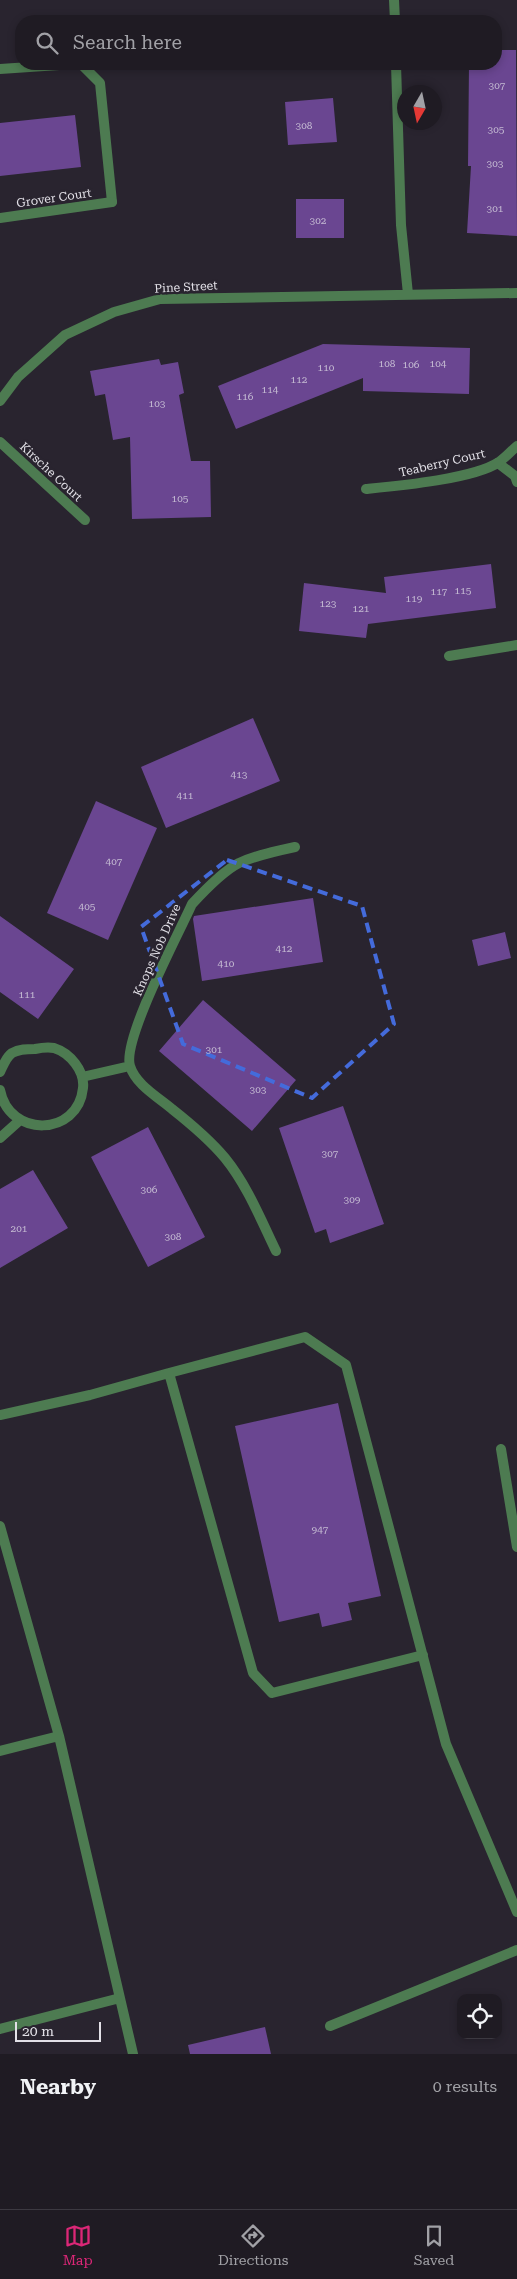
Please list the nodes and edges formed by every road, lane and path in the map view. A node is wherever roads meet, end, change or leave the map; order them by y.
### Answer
1 (394, 0) edge
2 (395, 15) edge
3 (15, 68) edge
4 (0, 69) edge
5 (87, 70) edge
6 (396, 70) edge
7 (0, 218) edge
8 (517, 293) edge
9 (408, 294) junction
10 (1, 397) edge
11 (0, 442) edge
12 (517, 446) edge
13 (498, 463) junction
14 (517, 482) edge
15 (366, 489) dead end
16 (85, 520) dead end
17 (517, 645) edge
18 (449, 656) dead end
19 (295, 847) dead end
20 (2, 1059) edge
21 (130, 1066) junction
22 (0, 1072) edge
23 (82, 1076) junction
24 (0, 1090) edge
25 (19, 1120) junction
26 (0, 1138) edge
27 (276, 1251) dead end
28 (169, 1373) junction
29 (0, 1415) edge
30 (501, 1449) dead end
31 (0, 1526) edge
32 (517, 1547) edge
33 (423, 1655) junction
34 (59, 1736) junction
35 (0, 1751) edge
36 (517, 1912) edge
37 (517, 1950) edge
38 (120, 1998) junction
39 (330, 2026) dead end
40 (0, 2030) edge
41 (134, 2054) edge

1 - 2 street
3 - 4 street
5 - 7 street, Grover Court
6 - 9 street
8 - 9 street, Pine Street
9 - 10 street, Pine Street
11 - 16 street, Kirsche Court
12 - 13 street, Teaberry Court
13 - 14 street
13 - 15 street, Teaberry Court
17 - 18 street
19 - 21 street, Knops Nob Drive
20 - 22 street
20 - 23 street
21 - 23 street
21 - 27 street
23 - 25 street
24 - 25 street
25 - 26 street
28 - 29 street
28 - 33 street
28 - 33 street
30 - 32 street
31 - 34 street
33 - 36 street
34 - 35 street
34 - 38 street
37 - 39 street
38 - 40 street
38 - 41 street

